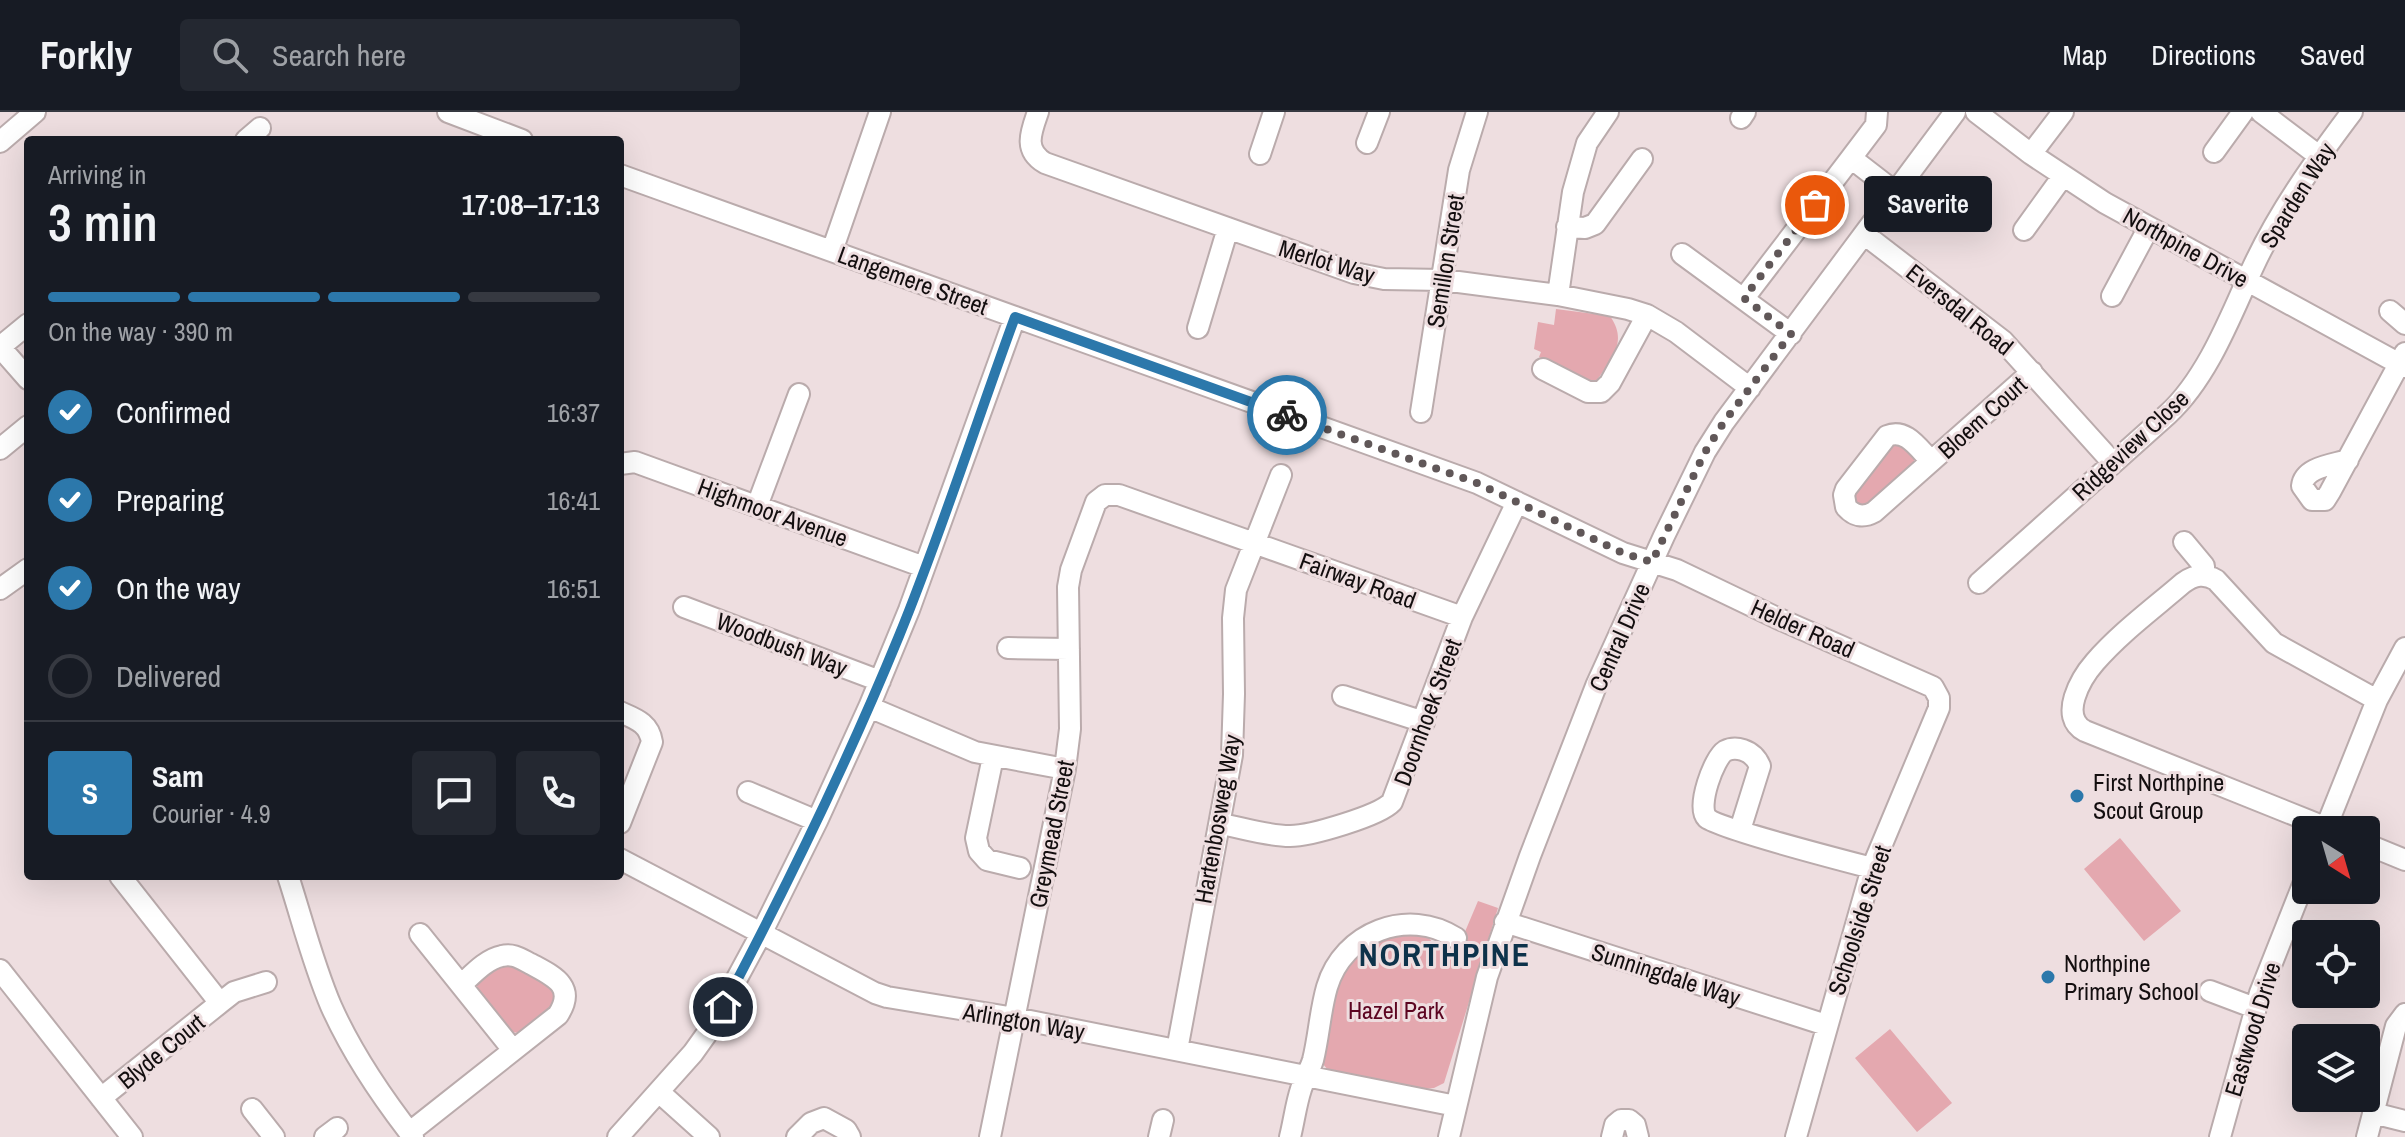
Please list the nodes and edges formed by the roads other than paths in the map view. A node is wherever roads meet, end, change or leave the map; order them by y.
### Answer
1 (35, 112) edge
2 (448, 112) edge
3 (880, 112) edge
4 (1038, 112) edge
5 (1274, 112) edge
6 (1379, 112) edge
7 (1477, 112) edge
8 (1608, 112) edge
9 (1877, 112) edge
10 (1955, 112) edge
11 (1976, 112) edge
12 (2063, 112) edge
13 (2243, 112) edge
14 (2261, 112) edge
15 (2352, 112) edge
16 (511, 136) edge
17 (0, 142) edge
18 (1367, 143) dead end
19 (2214, 152) dead end
20 (1260, 154) dead end
21 (2031, 154) junction
22 (2319, 156) junction
23 (1851, 158) junction
24 (1642, 159) dead end
25 (624, 176) edge
26 (2063, 176) junction
27 (1895, 192) junction
28 (1567, 227) junction
29 (2149, 227) junction
30 (1228, 228) junction
31 (2024, 230) dead end
32 (1864, 234) junction
33 (832, 251) junction
34 (1682, 254) dead end
35 (1443, 280) junction
36 (2248, 280) junction
37 (1558, 295) junction
38 (2112, 296) dead end
39 (1744, 298) junction
40 (1647, 315) junction
41 (1015, 317) junction
42 (24, 327) edge
43 (1198, 328) dead end
44 (1791, 334) junction
45 (0, 347) edge
46 (2403, 361) edge
47 (1543, 369) dead end
48 (2032, 372) junction
49 (24, 374) edge
50 (1750, 388) junction
51 (799, 394) dead end
52 (1421, 412) dead end
53 (24, 429) edge
54 (0, 449) edge
55 (2348, 460) dead end
56 (1931, 461) dead end
57 (624, 463) edge
58 (2113, 463) junction
59 (1281, 475) dead end
60 (1105, 495) joint
61 (1517, 502) junction
62 (757, 506) junction
63 (1255, 542) junction
64 (2184, 542) dead end
65 (1652, 562) junction
66 (924, 567) junction
67 (24, 572) edge
68 (2204, 575) junction
69 (1979, 583) dead end
70 (0, 589) edge
71 (684, 607) dead end
72 (1462, 617) junction
73 (1008, 648) dead end
74 (2405, 648) edge
75 (1069, 649) junction
76 (880, 681) junction
77 (1343, 696) dead end
78 (2377, 700) junction
79 (869, 707) junction
80 (1939, 708) joint
81 (624, 714) edge
82 (1424, 722) junction
83 (993, 757) junction
84 (1065, 769) junction
85 (748, 792) dead end
86 (624, 813) edge
87 (2296, 816) edge
88 (2333, 816) edge
89 (817, 821) junction
90 (1221, 824) junction
91 (1740, 830) dead end
92 (2380, 850) edge
93 (2405, 860) edge
94 (624, 861) edge
95 (1020, 868) dead end
96 (1872, 868) junction
97 (123, 880) edge
98 (289, 880) edge
99 (2295, 904) edge
100 (1505, 922) junction
101 (762, 932) junction
102 (420, 934) dead end
103 (1456, 938) dead end
104 (0, 970) edge
105 (266, 982) dead end
106 (461, 985) junction
107 (2210, 991) dead end
108 (220, 1003) junction
109 (2255, 1008) junction
110 (2405, 1014) edge
111 (1015, 1018) junction
112 (1826, 1025) junction
113 (513, 1050) junction
114 (1177, 1050) junction
115 (1306, 1076) junction
116 (659, 1092) junction
117 (101, 1098) junction
118 (1456, 1106) junction
119 (252, 1109) dead end
120 (2373, 1113) junction
121 (2405, 1121) edge
122 (412, 1135) edge
123 (132, 1137) edge
124 (274, 1137) edge
125 (618, 1137) edge
126 (709, 1137) edge
127 (797, 1137) edge
128 (850, 1137) edge
129 (990, 1137) edge
130 (1290, 1137) edge
131 (1449, 1137) edge
132 (1612, 1137) edge
133 (1638, 1137) edge
134 (1796, 1137) edge
135 (2220, 1137) edge
136 (2367, 1137) edge

1 - 17 street
2 - 16 street
3 - 33 street
4 - 30 street, Merlot Way
5 - 20 street
6 - 18 street
7 - 35 street, Semillon Street
8 - 28 street
9 - 23 street
10 - 27 street, Central Drive
11 - 21 street, Northpine Drive
12 - 21 street
13 - 19 street
14 - 22 street
15 - 22 street, Sparden Way
21 - 26 street, Northpine Drive
22 - 36 street, Sparden Way
23 - 27 street
23 - 39 street
24 - 28 street
25 - 33 street, Langemere Street
26 - 29 street, Northpine Drive
26 - 31 street
27 - 32 street, Central Drive
28 - 37 street
29 - 36 street, Northpine Drive
29 - 38 street
30 - 35 street, Merlot Way
30 - 43 street
32 - 44 street, Central Drive
32 - 48 street, Eversdal Road
33 - 41 street, Langemere Street
34 - 39 street
35 - 37 street, Merlot Way
35 - 52 street, Semillon Street
36 - 46 street, Northpine Drive
36 - 58 street, Ridgeview Close
37 - 40 street, Merlot Way
39 - 44 street
40 - 47 street
40 - 50 street, Merlot Way
41 - 61 street, Langemere Street
41 - 66 street
42 - 45 street
44 - 50 street, Central Drive
45 - 49 street
46 - 55 street
48 - 56 street, Bloem Court
48 - 58 street, Eversdal Road
50 - 65 street, Central Drive
51 - 62 street
53 - 54 street
57 - 62 street, Highmoor Avenue
58 - 69 street, Ridgeview Close
59 - 63 street
60 - 63 street, Fairway Road
60 - 75 street, Greymead Street
61 - 65 street, Langemere Street
61 - 72 street, Doornhoek Street
62 - 66 street, Highmoor Avenue
63 - 72 street, Fairway Road
63 - 90 street, Hartenbosweg Way
64 - 68 street
65 - 80 street, Helder Road
65 - 100 street, Central Drive
66 - 76 street
67 - 70 street
68 - 78 street
68 - 87 street
71 - 76 street, Woodbush Way
72 - 82 street, Doornhoek Street
73 - 75 street
74 - 78 street
75 - 84 street, Greymead Street
76 - 79 street
77 - 82 street
78 - 88 street
79 - 83 street
79 - 89 street
80 - 96 street, Schoolside Street
81 - 86 street
82 - 90 street, Doornhoek Street
83 - 84 street
83 - 95 street
84 - 111 street, Greymead Street
85 - 89 street
89 - 101 street
90 - 114 street, Hartenbosweg Way
91 - 96 street
92 - 93 street
94 - 101 street, Arlington Way
96 - 112 street, Schoolside Street
97 - 108 street, Blyde Court
98 - 122 street
99 - 109 street, Eastwood Drive
100 - 112 street, Sunningdale Way
100 - 118 street, Central Drive
101 - 111 street, Arlington Way
101 - 116 street
102 - 106 street
103 - 115 street
104 - 117 street
105 - 108 street, Blyde Court
106 - 113 street
106 - 113 street
107 - 109 street
108 - 117 street, Blyde Court
109 - 135 street, Eastwood Drive
110 - 120 street
111 - 114 street, Arlington Way
111 - 129 street, Greymead Street
112 - 134 street, Schoolside Street
113 - 122 street
114 - 115 street, Arlington Way
115 - 118 street, Arlington Way
115 - 130 street
116 - 125 street
116 - 126 street
117 - 123 street
118 - 131 street, Central Drive
119 - 124 street
120 - 121 street
120 - 136 street
127 - 128 street
132 - 133 street

